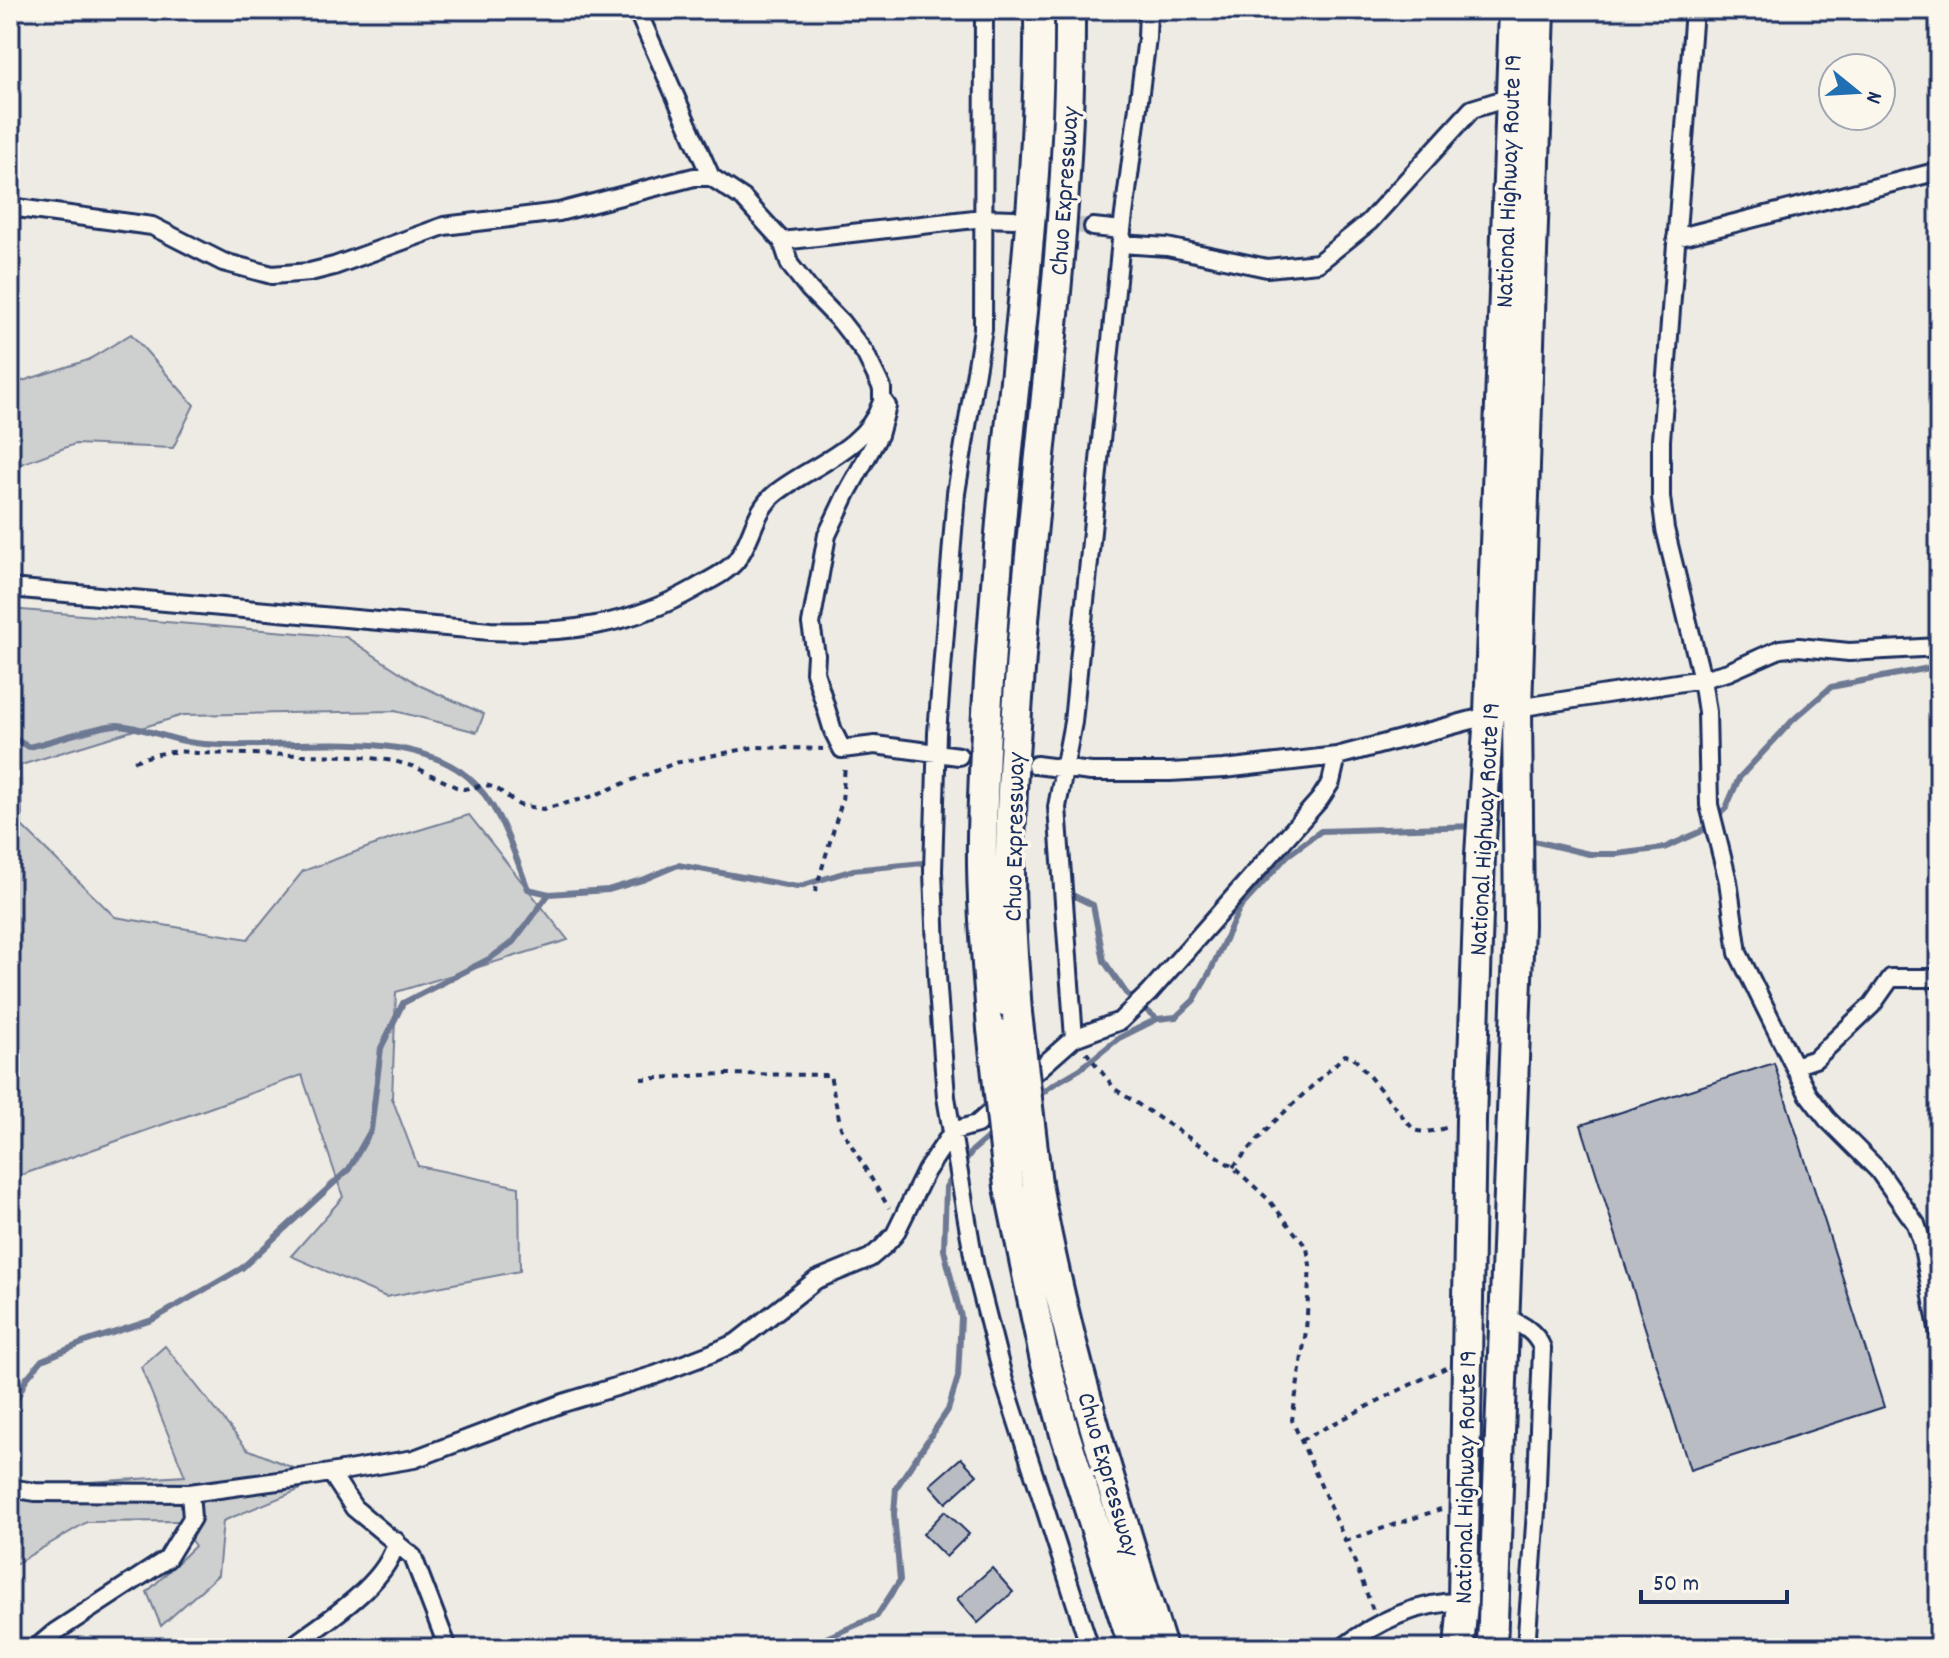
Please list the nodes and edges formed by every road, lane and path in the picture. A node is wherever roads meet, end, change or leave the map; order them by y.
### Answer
1 (637, 10) edge
2 (984, 10) edge
3 (1039, 10) edge
4 (1070, 10) edge
5 (1148, 10) edge
6 (1514, 10) edge
7 (1540, 10) edge
8 (1694, 10) edge
9 (1511, 97) junction
10 (1939, 171) edge
11 (711, 177) junction
12 (10, 207) edge
13 (983, 218) junction
14 (1014, 219) tunnel mouth
15 (1093, 227) tunnel mouth
16 (1122, 237) junction
17 (1676, 238) junction
18 (782, 241) junction
19 (882, 399) junction
20 (10, 588) edge
21 (1939, 647) edge
22 (1702, 679) junction
23 (1517, 708) junction
24 (1489, 714) junction
25 (842, 749) junction
26 (938, 752) junction
27 (959, 756) dead end
28 (1337, 756) junction
29 (134, 761) dead end
30 (1036, 765) dead end
31 (1063, 769) junction
32 (815, 892) dead end
33 (1939, 978) edge
34 (1078, 1042) junction
35 (1794, 1066) junction
36 (641, 1079) dead end
37 (1471, 1125) junction
38 (954, 1138) junction
39 (1233, 1167) junction
40 (1023, 1185) junction
41 (903, 1219) junction
42 (1931, 1240) edge
43 (1503, 1316) junction
44 (1939, 1334) edge
45 (1466, 1367) junction
46 (1301, 1440) junction
47 (331, 1473) junction
48 (10, 1488) edge
49 (190, 1493) junction
50 (1441, 1509) dead end
51 (396, 1541) junction
52 (1345, 1541) junction
53 (1463, 1602) junction
54 (1378, 1623) junction
55 (36, 1648) edge
56 (290, 1648) edge
57 (448, 1648) edge
58 (1090, 1648) edge
59 (1134, 1648) edge
60 (1162, 1648) edge
61 (1342, 1648) edge
62 (1459, 1648) edge
63 (1492, 1648) edge
64 (1526, 1648) edge

1 - 11 street
2 - 13 street
3 - 40 highway, Chuo Expressway, bridge
4 - 40 highway, Chuo Expressway, bridge
5 - 16 street
6 - 9 highway, National Highway Route 19
7 - 23 highway, National Highway Route 19
8 - 17 street
9 - 16 street
9 - 24 highway, National Highway Route 19
10 - 17 street
11 - 12 street
11 - 18 street
13 - 14 street
13 - 18 street
13 - 26 street
15 - 16 street
16 - 31 street
17 - 22 street
18 - 19 street
19 - 20 street
19 - 25 street
21 - 22 street
22 - 23 street
22 - 35 street
23 - 24 street
23 - 43 highway, National Highway Route 19
24 - 28 street
24 - 37 highway, National Highway Route 19
25 - 26 street
25 - 29 path
25 - 32 path
26 - 27 street
26 - 38 street
28 - 31 street
28 - 34 street
30 - 31 street
31 - 34 street
33 - 35 street
34 - 38 street
34 - 39 path
35 - 42 street
36 - 41 path
37 - 39 path
37 - 45 highway, National Highway Route 19
38 - 41 street
38 - 58 street
39 - 46 path
40 - 59 highway, Chuo Expressway
40 - 60 highway, Chuo Expressway
41 - 47 street
42 - 44 street
43 - 63 highway, National Highway Route 19
43 - 64 street
45 - 46 path
45 - 53 highway, National Highway Route 19
46 - 52 path
47 - 49 street
47 - 51 street
48 - 49 street
49 - 55 street
50 - 52 path
51 - 56 street
51 - 57 street
52 - 54 path
53 - 54 street
53 - 62 highway, National Highway Route 19
54 - 61 street

